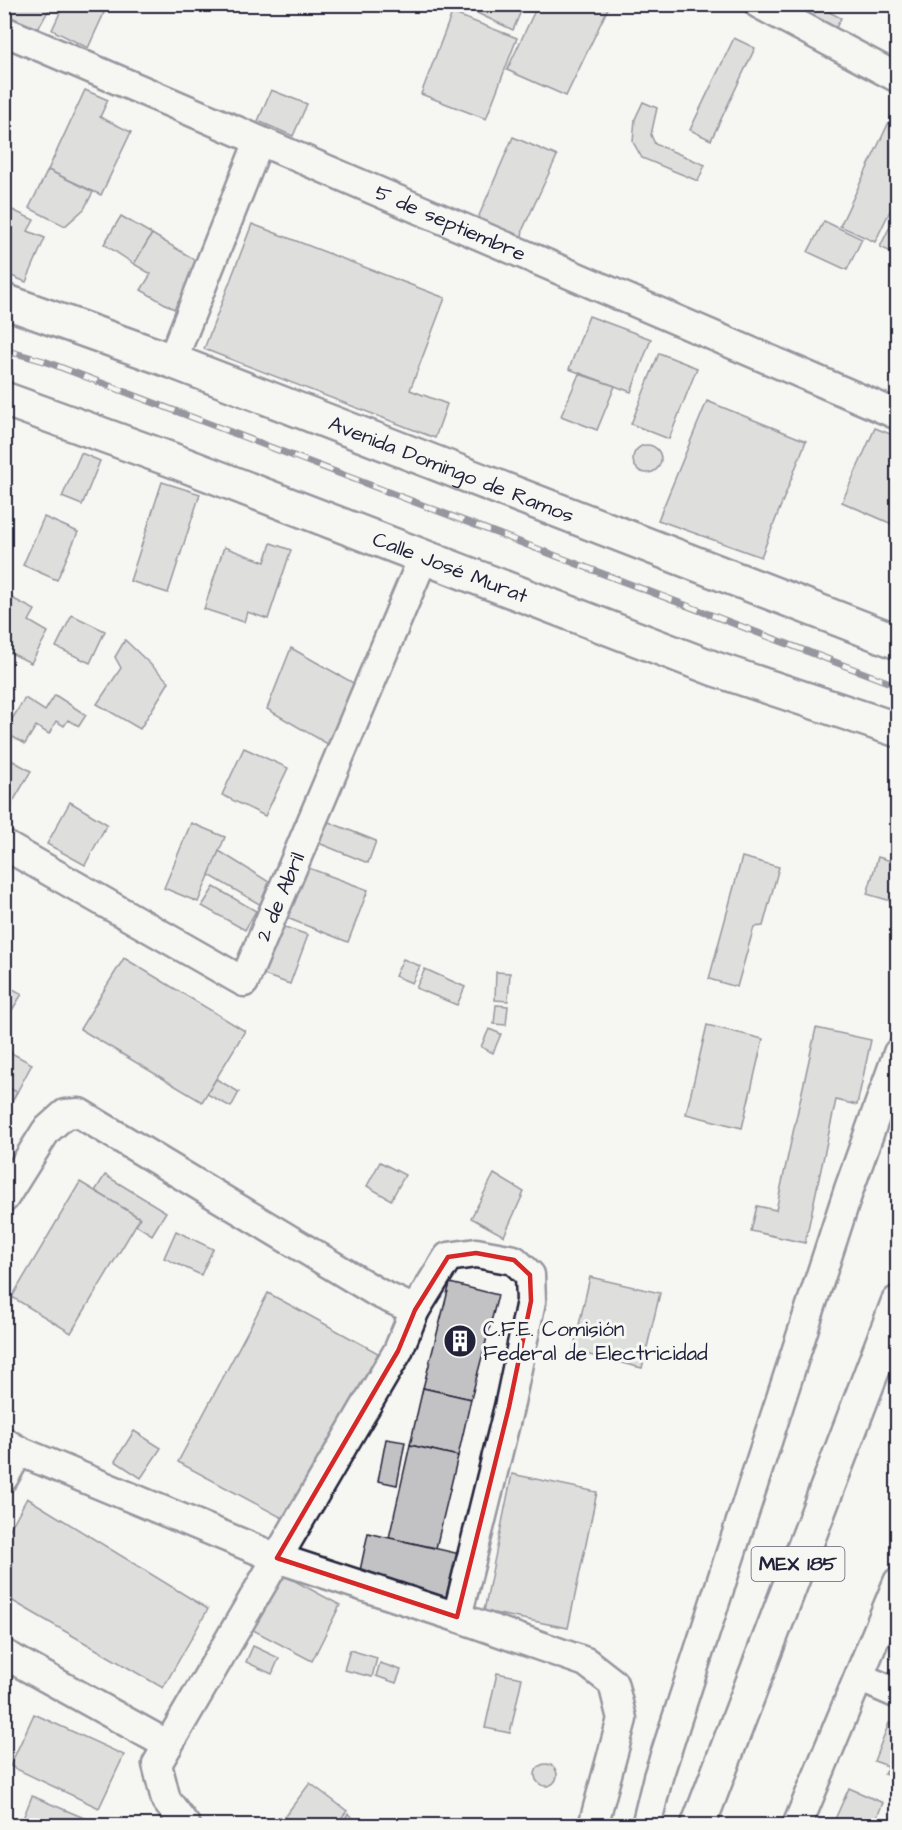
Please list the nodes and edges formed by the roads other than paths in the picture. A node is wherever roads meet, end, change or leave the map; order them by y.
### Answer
1 (759, 4) edge
2 (4, 31) edge
3 (897, 78) edge
4 (259, 141) junction
5 (4, 301) edge
6 (172, 361) junction
7 (4, 399) edge
8 (897, 415) edge
9 (423, 558) junction
10 (897, 642) edge
11 (897, 730) edge
12 (4, 845) edge
13 (897, 1053) edge
14 (4, 1198) edge
15 (897, 1303) edge
16 (415, 1310) junction
17 (12, 1447) edge
18 (4, 1477) edge
19 (277, 1558) junction
20 (897, 1582) edge
21 (457, 1617) junction
22 (4, 1654) edge
23 (859, 1677) junction
24 (897, 1694) edge
25 (168, 1745) junction
26 (186, 1826) edge
27 (593, 1826) edge
28 (646, 1826) edge
29 (698, 1826) edge
30 (797, 1826) edge

1 - 3 street
2 - 4 street, 5 de septiembre
4 - 6 street
4 - 8 street, 5 de septiembre
5 - 6 street, Avenida Domingo de Ramos
6 - 10 street, Avenida Domingo de Ramos
7 - 9 street, Calle José Murat
9 - 11 street, Calle José Murat
9 - 12 street, 2 de Abril
13 - 28 street
14 - 16 street
15 - 29 street, MEX 185
16 - 19 street
16 - 21 street
17 - 18 street
17 - 19 street
19 - 21 street
19 - 25 street
20 - 23 street
21 - 27 street
22 - 25 street
23 - 24 street
23 - 30 street
25 - 26 street

